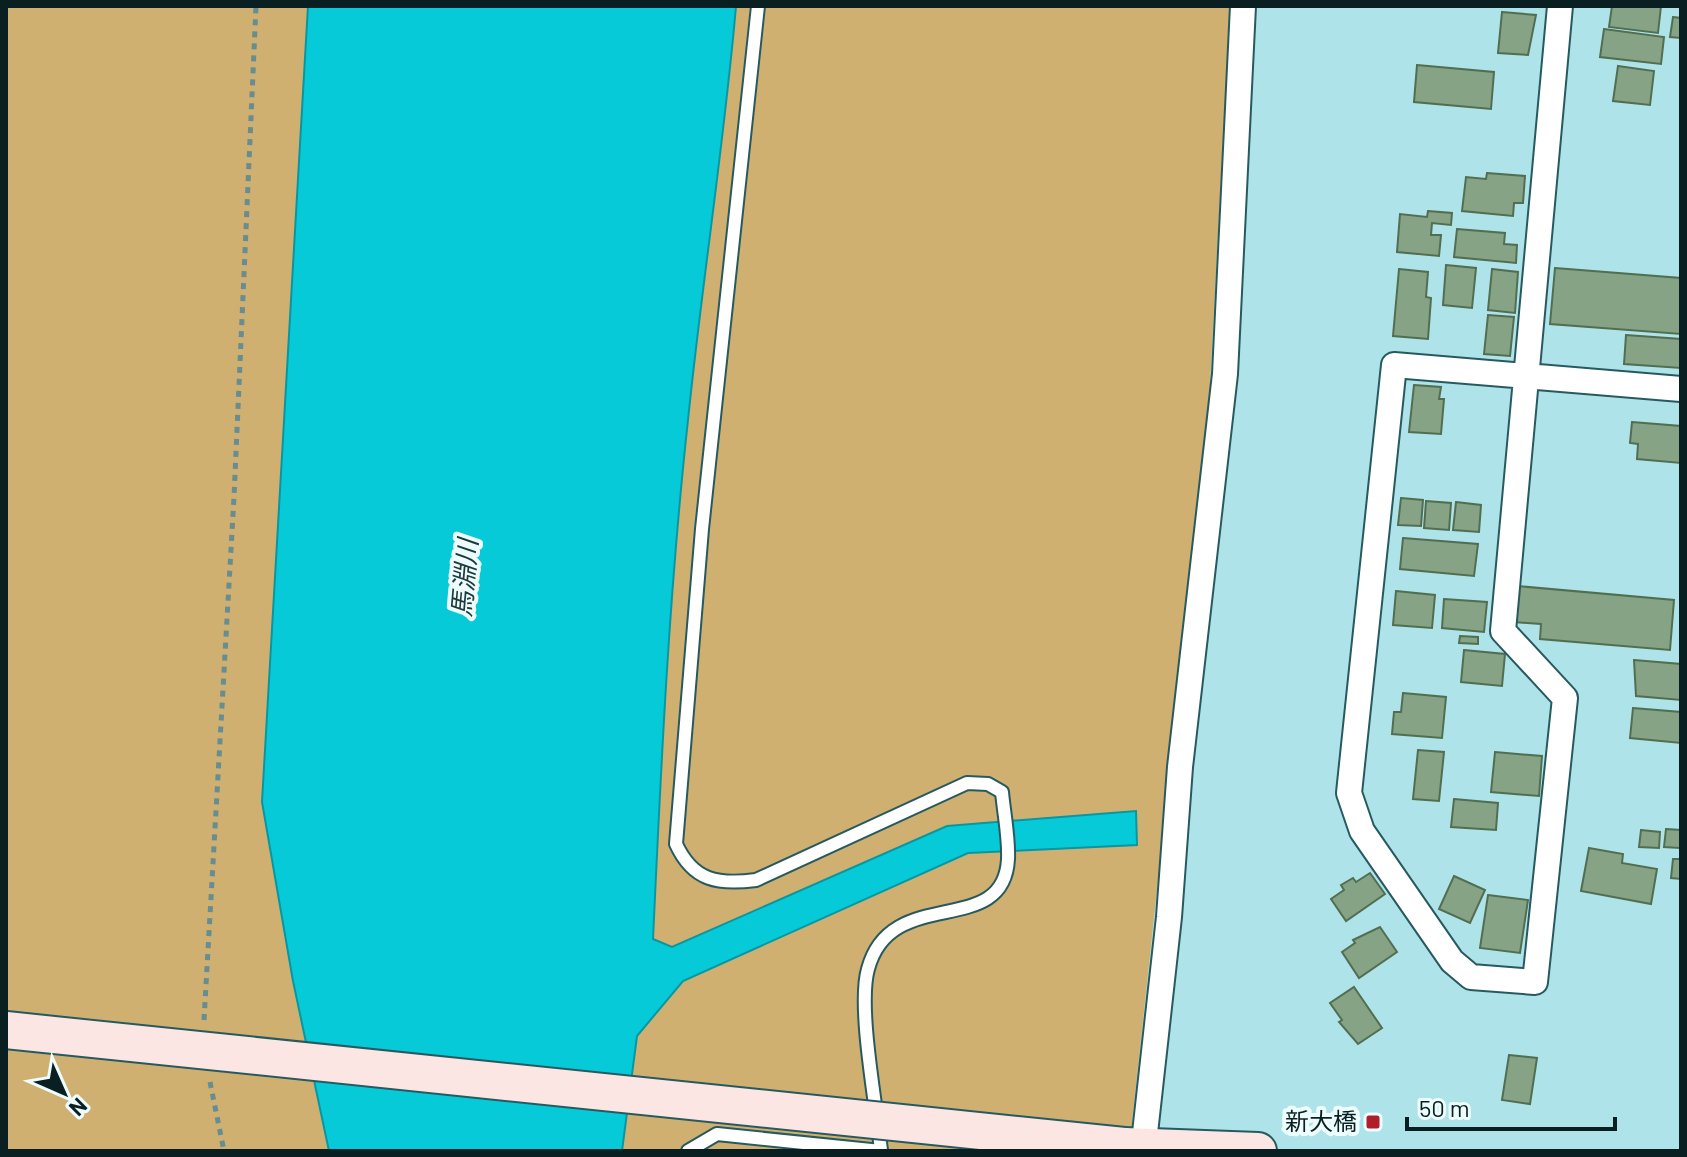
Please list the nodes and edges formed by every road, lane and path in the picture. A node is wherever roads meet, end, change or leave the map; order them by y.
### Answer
1 (256, 6) edge
2 (758, 6) edge
3 (1243, 6) edge
4 (1560, 6) edge
5 (1524, 376) junction
6 (1681, 389) edge
7 (6, 1030) edge
8 (205, 1034) dead end
9 (210, 1081) dead end
10 (1137, 1148) edge
11 (1245, 1150) edge
12 (224, 1151) edge
13 (688, 1151) edge
14 (881, 1151) edge

1 - 8 path
2 - 14 lane
3 - 10 street
4 - 5 street
5 - 5 street
5 - 6 street
7 - 10 street, bridge
9 - 12 path
10 - 11 street
13 - 14 lane

